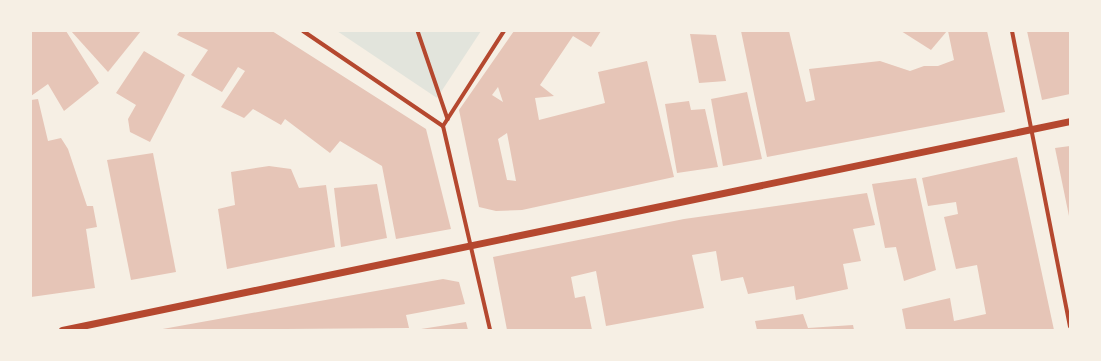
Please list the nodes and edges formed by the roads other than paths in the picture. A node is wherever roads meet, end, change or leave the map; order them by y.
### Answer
1 (303, 31) edge
2 (418, 31) edge
3 (504, 31) edge
4 (1012, 31) edge
5 (448, 119) junction
6 (1070, 121) edge
7 (443, 126) junction
8 (1029, 130) junction
9 (471, 244) junction
10 (1070, 326) edge
11 (62, 330) edge
12 (490, 330) edge

1 - 7 street
2 - 5 street
3 - 5 street
4 - 8 street
5 - 7 street
6 - 8 street
7 - 9 street
8 - 9 street
8 - 10 street
9 - 11 street
9 - 12 street

